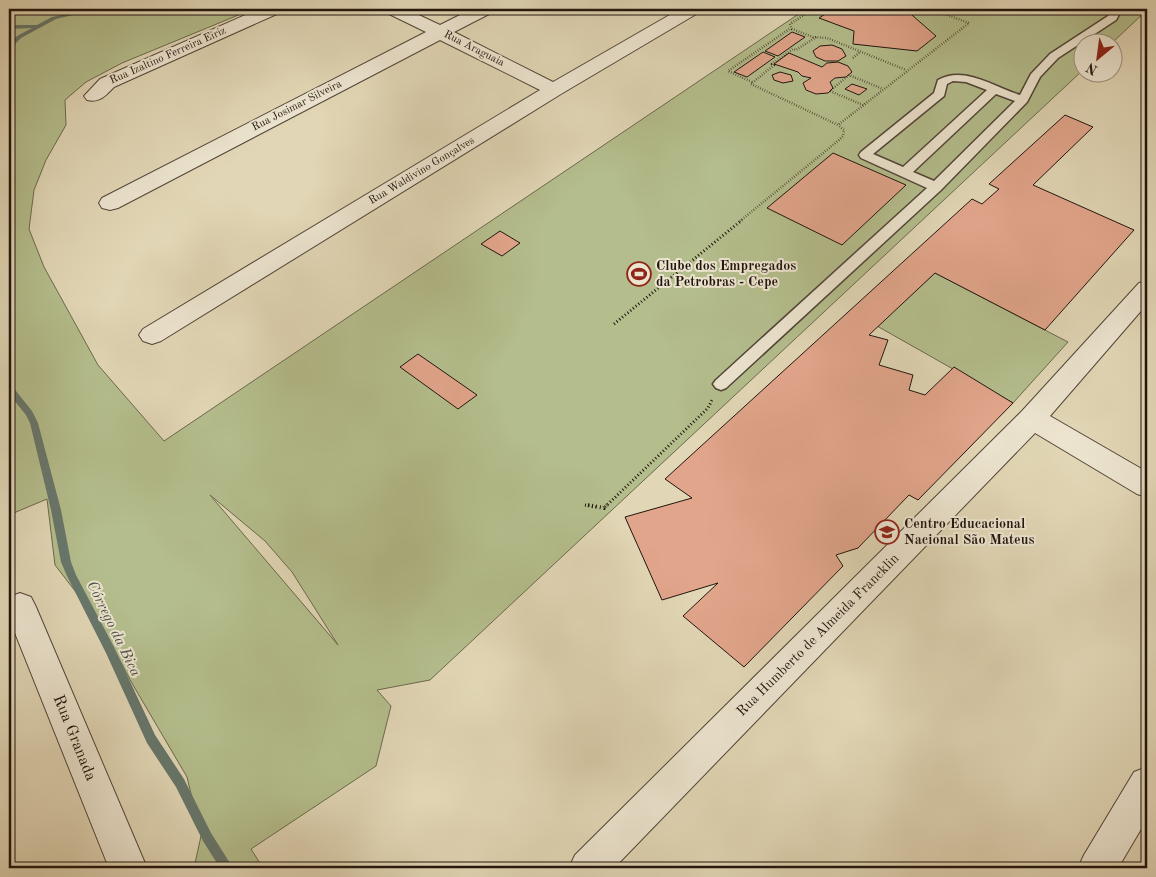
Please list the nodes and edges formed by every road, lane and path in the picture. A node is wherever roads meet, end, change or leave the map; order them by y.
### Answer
1 (273, 9) edge
2 (393, 9) edge
3 (484, 9) edge
4 (692, 9) edge
5 (813, 9) edge
6 (931, 9) edge
7 (1102, 10) dead end
8 (1114, 13) edge
9 (791, 28) junction
10 (439, 32) junction
11 (816, 37) junction
12 (860, 52) junction
13 (853, 58) dead end
14 (907, 70) junction
15 (752, 82) junction
16 (884, 89) junction
17 (554, 90) junction
18 (994, 90) junction
19 (94, 96) dead end
20 (1022, 100) junction
21 (863, 105) junction
22 (838, 125) junction
23 (904, 173) junction
24 (936, 187) junction
25 (110, 203) dead end
26 (1147, 288) edge
27 (614, 324) dead end
28 (152, 335) dead end
29 (721, 384) joint
30 (1032, 418) junction
31 (1147, 486) edge
32 (585, 505) dead end
33 (20, 607) dead end
34 (1147, 785) edge
35 (128, 868) edge
36 (588, 868) edge
37 (1097, 868) edge

1 - 19 street, Rua Izaltino Ferreira Eiriz
2 - 10 street, Rua Araguaia
3 - 10 street, Rua Josimar Silveira
4 - 17 street, Rua Waldivino Gonçalves
5 - 9 path
6 - 14 path
7 - 8 lane
8 - 20 lane
9 - 11 path
9 - 15 path
10 - 17 street, Rua Araguaia
10 - 25 street, Rua Josimar Silveira
11 - 12 path
11 - 15 path
12 - 13 path
12 - 14 path
14 - 16 path
15 - 22 path
16 - 21 path
16 - 21 path
17 - 28 street, Rua Waldivino Gonçalves
18 - 20 lane
18 - 23 lane
18 - 23 lane
20 - 24 lane
21 - 22 path
22 - 27 path
23 - 24 lane
24 - 29 lane
26 - 30 street, Rua Humberto de Almeida Francklin
29 - 32 path
30 - 31 street
30 - 36 street, Rua Humberto de Almeida Francklin
33 - 35 street, Rua Granada
34 - 37 street

